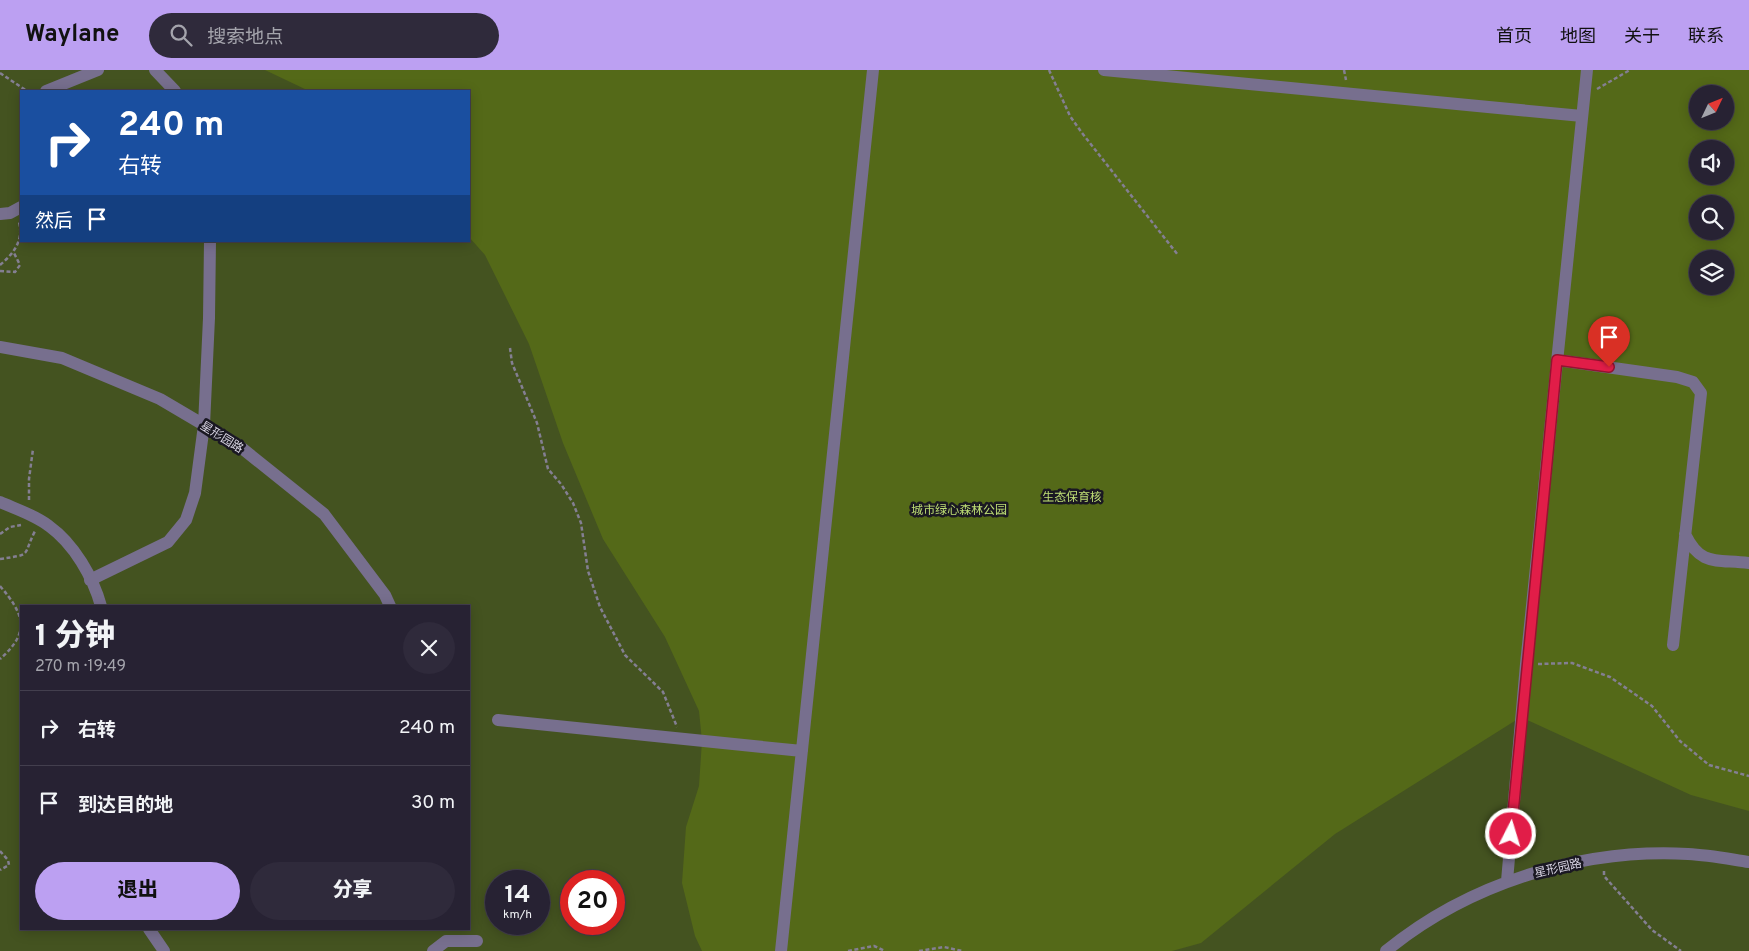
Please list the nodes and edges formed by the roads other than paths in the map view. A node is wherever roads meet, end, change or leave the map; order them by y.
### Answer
1 (98, 70) edge
2 (156, 70) edge
3 (873, 70) edge
4 (1104, 70) edge
5 (1587, 70) edge
6 (48, 90) edge
7 (174, 90) edge
8 (1582, 116) junction
9 (19, 209) edge
10 (0, 214) edge
11 (210, 242) edge
12 (0, 347) edge
13 (1557, 360) junction
14 (204, 425) junction
15 (0, 502) edge
16 (1685, 534) junction
17 (1749, 563) edge
18 (90, 580) junction
19 (101, 605) edge
20 (390, 605) edge
21 (1673, 645) dead end
22 (498, 720) dead end
23 (802, 751) junction
24 (1749, 862) edge
25 (1507, 881) junction
26 (150, 930) edge
27 (446, 940) edge
28 (477, 941) dead end
29 (164, 951) edge
30 (433, 951) edge
31 (781, 951) edge
32 (1386, 951) edge

1 - 6 street
2 - 7 street
3 - 23 street
4 - 8 street
5 - 8 street
8 - 13 street
9 - 10 street
11 - 14 street
12 - 14 street, 星形园路
13 - 16 street
13 - 25 street
14 - 18 street
14 - 20 street, 星形园路
15 - 18 street
16 - 17 street
16 - 21 street
18 - 19 street
22 - 23 street
23 - 31 street
24 - 25 street, 星形园路
25 - 32 street, 星形园路
26 - 29 street
27 - 28 street
27 - 30 street

